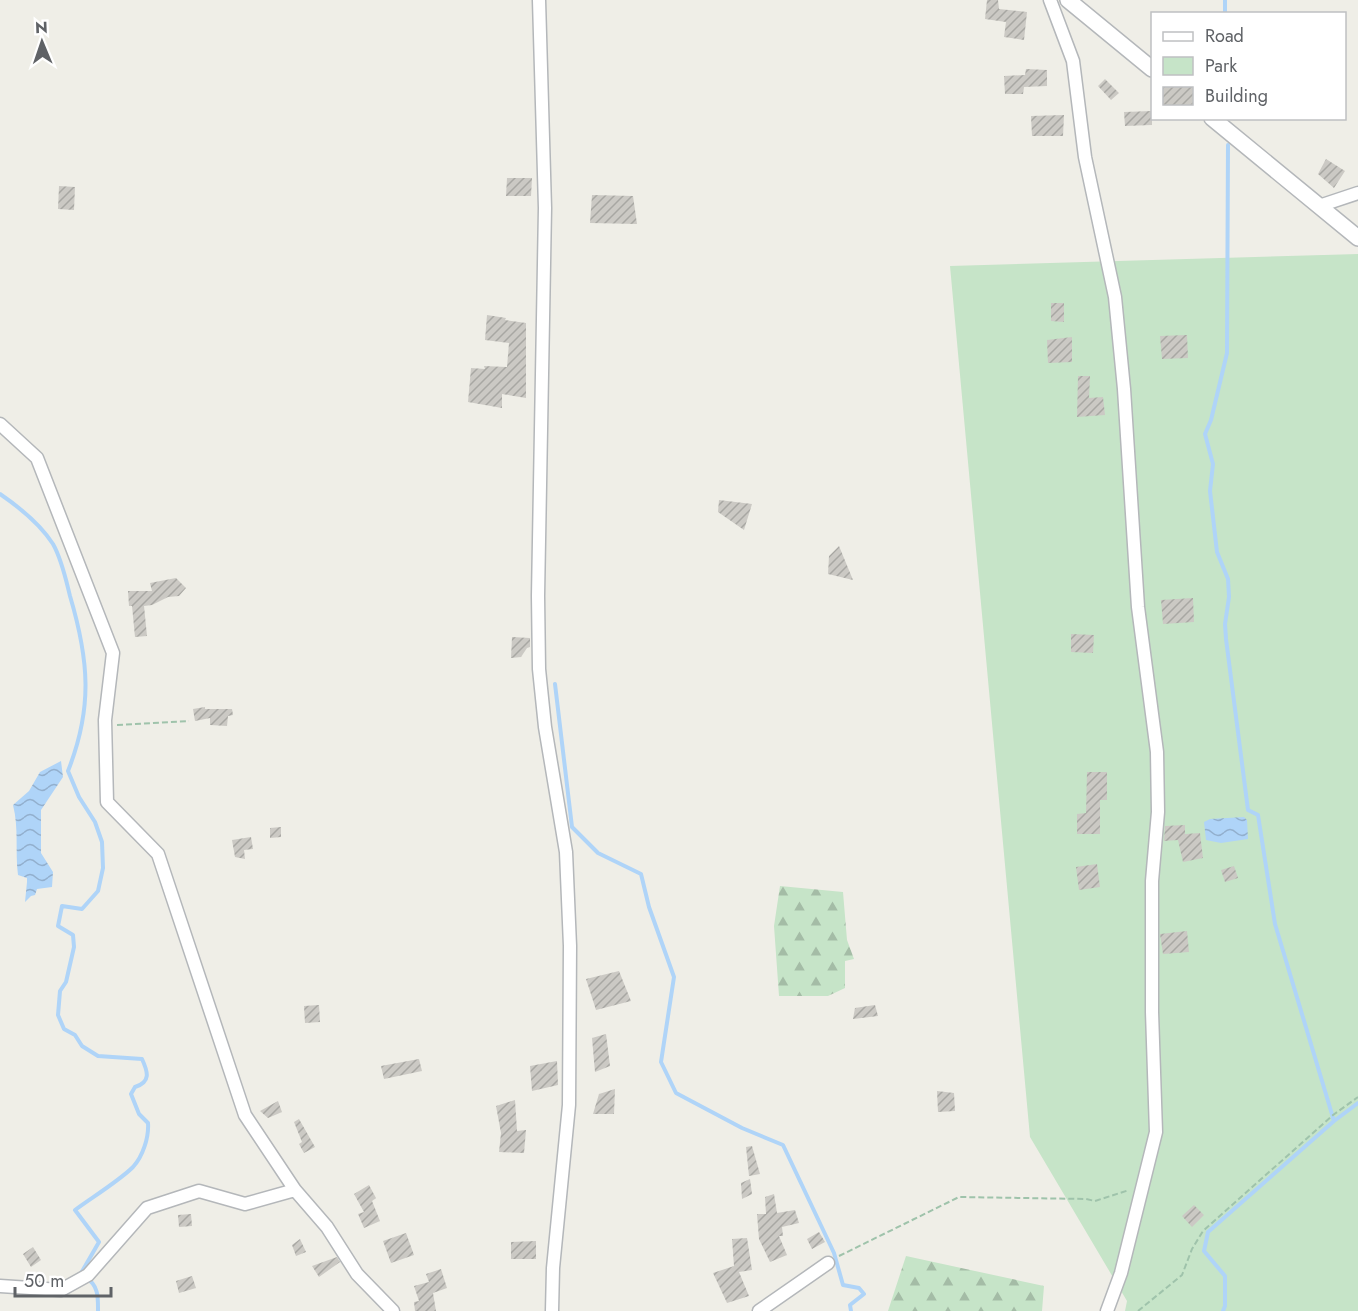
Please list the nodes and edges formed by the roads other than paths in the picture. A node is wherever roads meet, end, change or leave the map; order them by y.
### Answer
1 (539, 0) edge
2 (1050, 0) edge
3 (1068, 0) edge
4 (1151, 68) edge
5 (1214, 120) edge
6 (1358, 193) edge
7 (1319, 206) junction
8 (1358, 238) edge
9 (0, 424) edge
10 (295, 1190) junction
11 (828, 1263) dead end
12 (0, 1286) edge
13 (393, 1311) edge
14 (552, 1311) edge
15 (759, 1311) edge
16 (1107, 1311) edge

1 - 14 street
2 - 16 street
3 - 4 street
5 - 7 street
6 - 7 street
7 - 8 street
9 - 10 street
10 - 12 street
10 - 13 street
11 - 15 street

